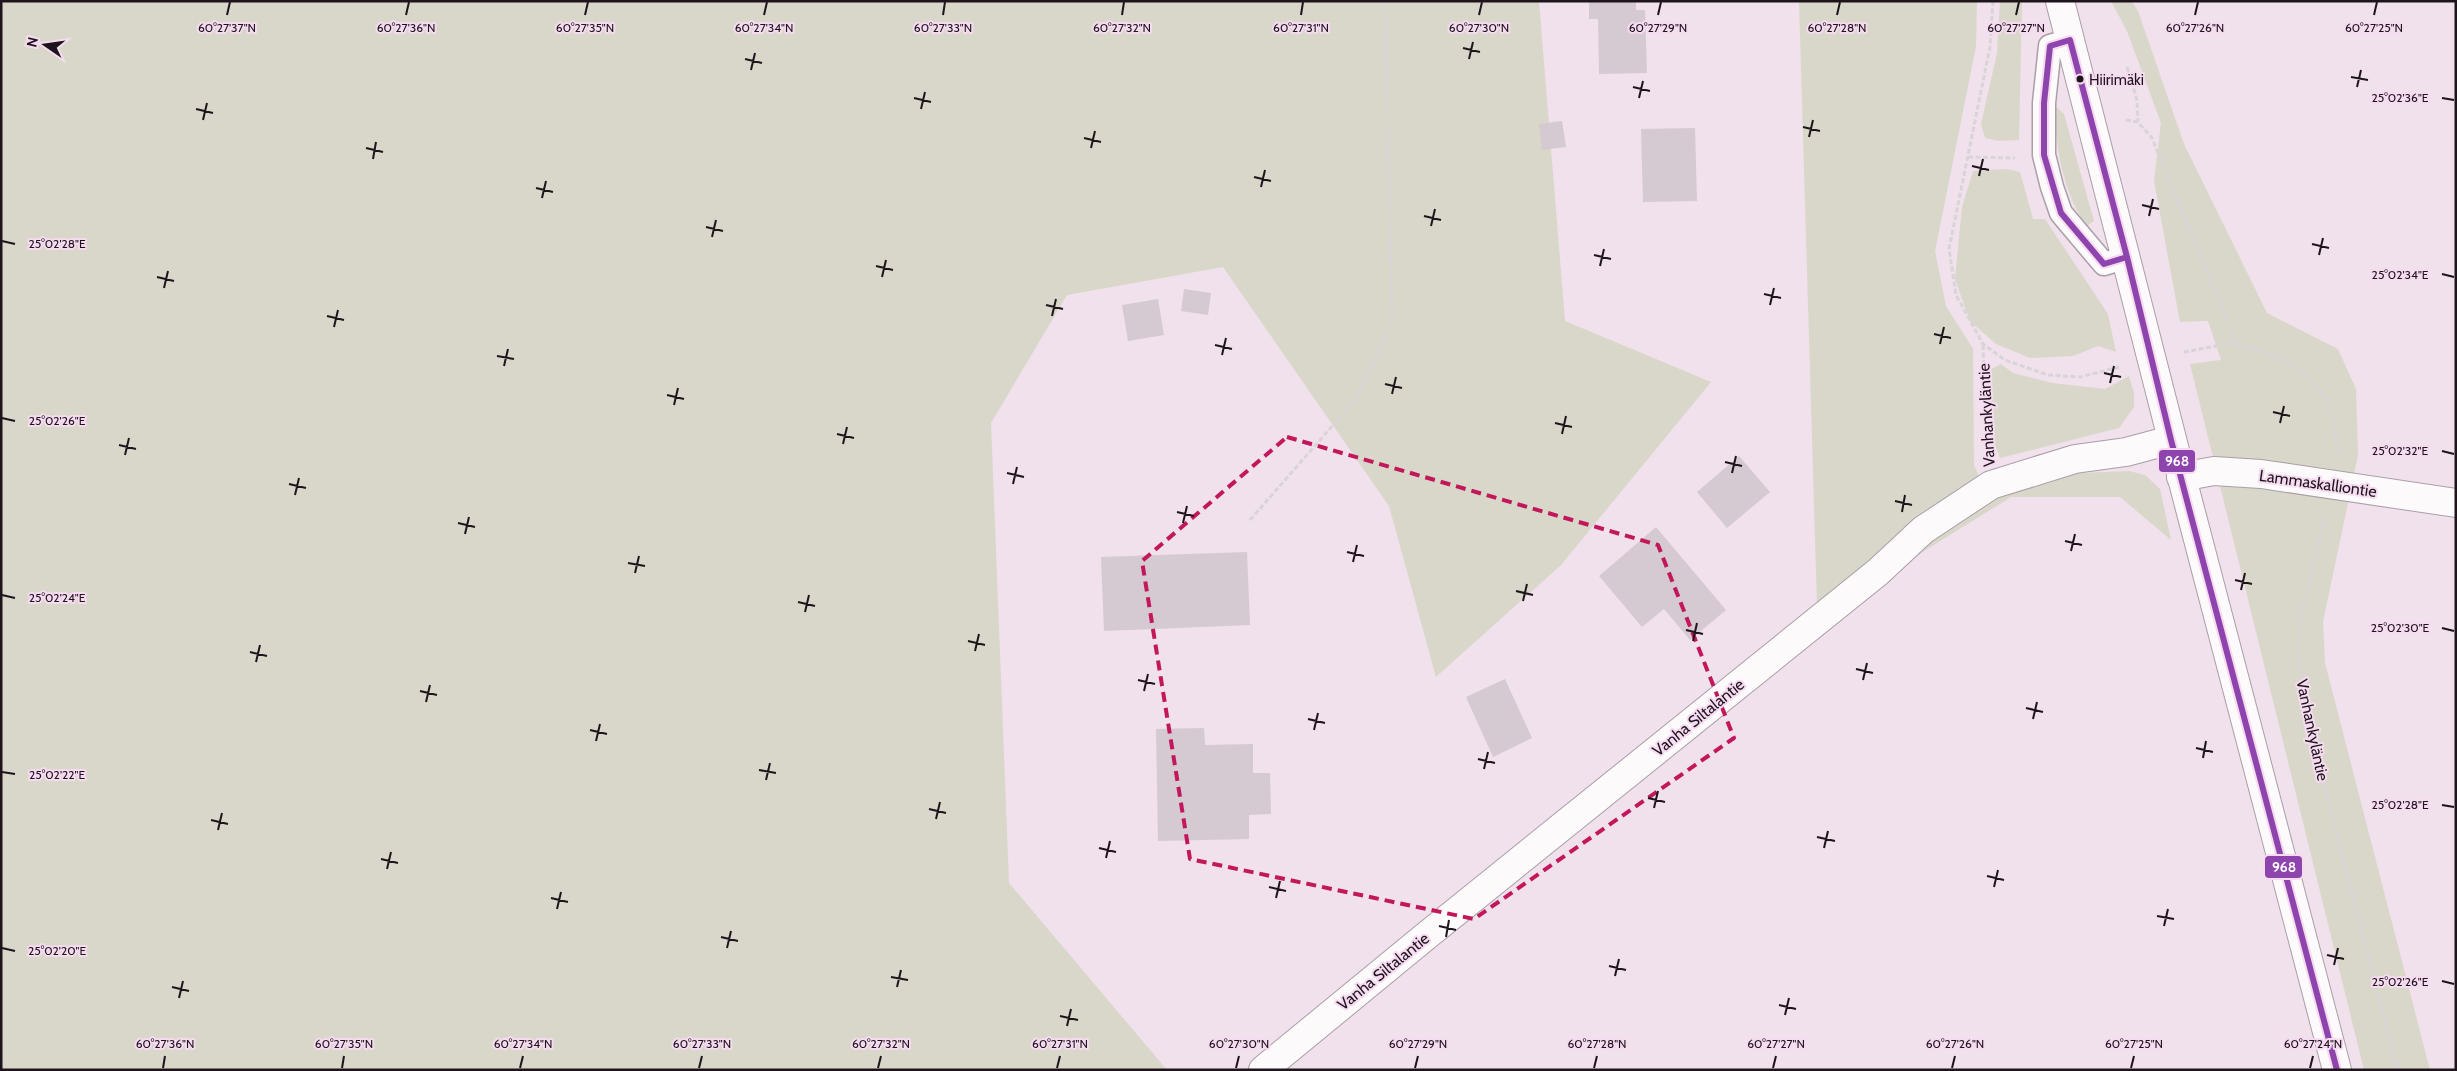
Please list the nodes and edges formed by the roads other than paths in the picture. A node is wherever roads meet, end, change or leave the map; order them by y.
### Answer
1 (2060, 1) edge
2 (2070, 40) junction
3 (2127, 257) junction
4 (2171, 440) junction
5 (2181, 478) junction
6 (2456, 503) edge
7 (1263, 1070) edge
8 (2337, 1070) edge

1 - 2 street
2 - 3 street
2 - 3 lane
3 - 4 street
4 - 5 street
4 - 7 street, Vanha Siltalantie
5 - 6 street, Lammaskalliontie
5 - 8 street

